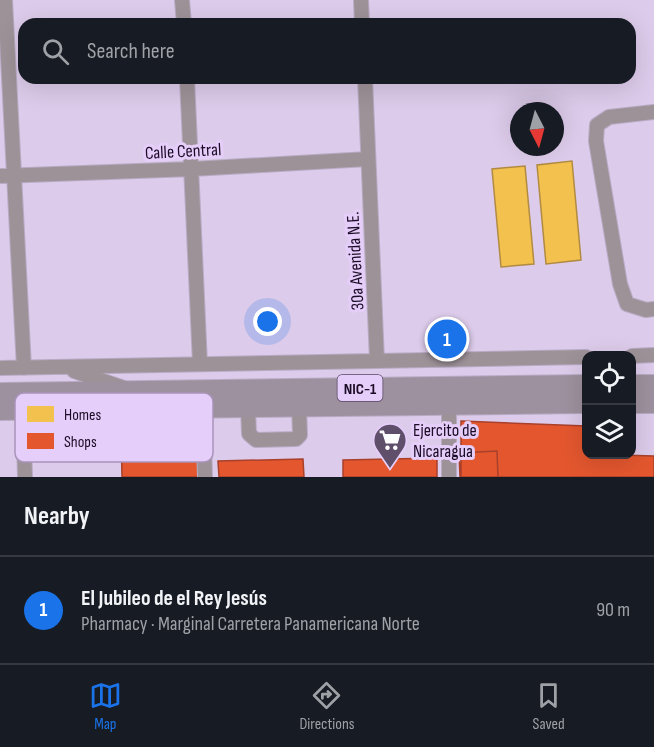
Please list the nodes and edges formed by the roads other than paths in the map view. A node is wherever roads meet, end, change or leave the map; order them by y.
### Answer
1 (5, 0) edge
2 (182, 0) edge
3 (361, 0) edge
4 (184, 18) edge
5 (362, 18) edge
6 (187, 84) edge
7 (365, 84) edge
8 (654, 112) edge
9 (368, 159) junction
10 (192, 169) junction
11 (16, 175) junction
12 (0, 176) edge
13 (654, 309) edge
14 (636, 356) edge
15 (654, 356) edge
16 (582, 357) edge
17 (377, 361) junction
18 (200, 364) junction
19 (64, 367) junction
20 (0, 368) edge
21 (24, 368) junction
22 (636, 385) edge
23 (654, 385) edge
24 (582, 386) edge
25 (134, 392) junction
26 (0, 393) edge
27 (212, 393) edge
28 (213, 393) edge
29 (448, 396) junction
30 (582, 403) edge
31 (636, 403) edge
32 (654, 403) edge
33 (299, 407) junction
34 (248, 408) junction
35 (15, 409) edge
36 (213, 409) edge
37 (0, 410) edge
38 (25, 462) edge
39 (205, 462) edge
40 (25, 477) edge
41 (205, 477) edge
42 (448, 477) edge

1 - 11 street
2 - 4 street
3 - 5 street
6 - 10 street
7 - 9 street, 30a Avenida N.E.
8 - 13 street
9 - 10 street, Calle Central
9 - 17 street, 30a Avenida N.E.
10 - 11 street, Calle Central
10 - 18 street
11 - 12 street, Calle Central
11 - 21 street
14 - 15 street
16 - 17 street
17 - 18 street
18 - 19 street
19 - 21 street
19 - 25 street
20 - 21 street
22 - 23 highway
24 - 29 highway, NIC-1
25 - 26 highway, NIC-1
25 - 27 highway, NIC-1
28 - 29 highway, NIC-1
29 - 30 highway, NIC-1
29 - 33 highway, NIC-1
29 - 42 street
31 - 32 highway
33 - 34 highway, NIC-1
33 - 34 street
34 - 36 highway, NIC-1
35 - 37 highway, NIC-1
38 - 40 street
39 - 41 street

